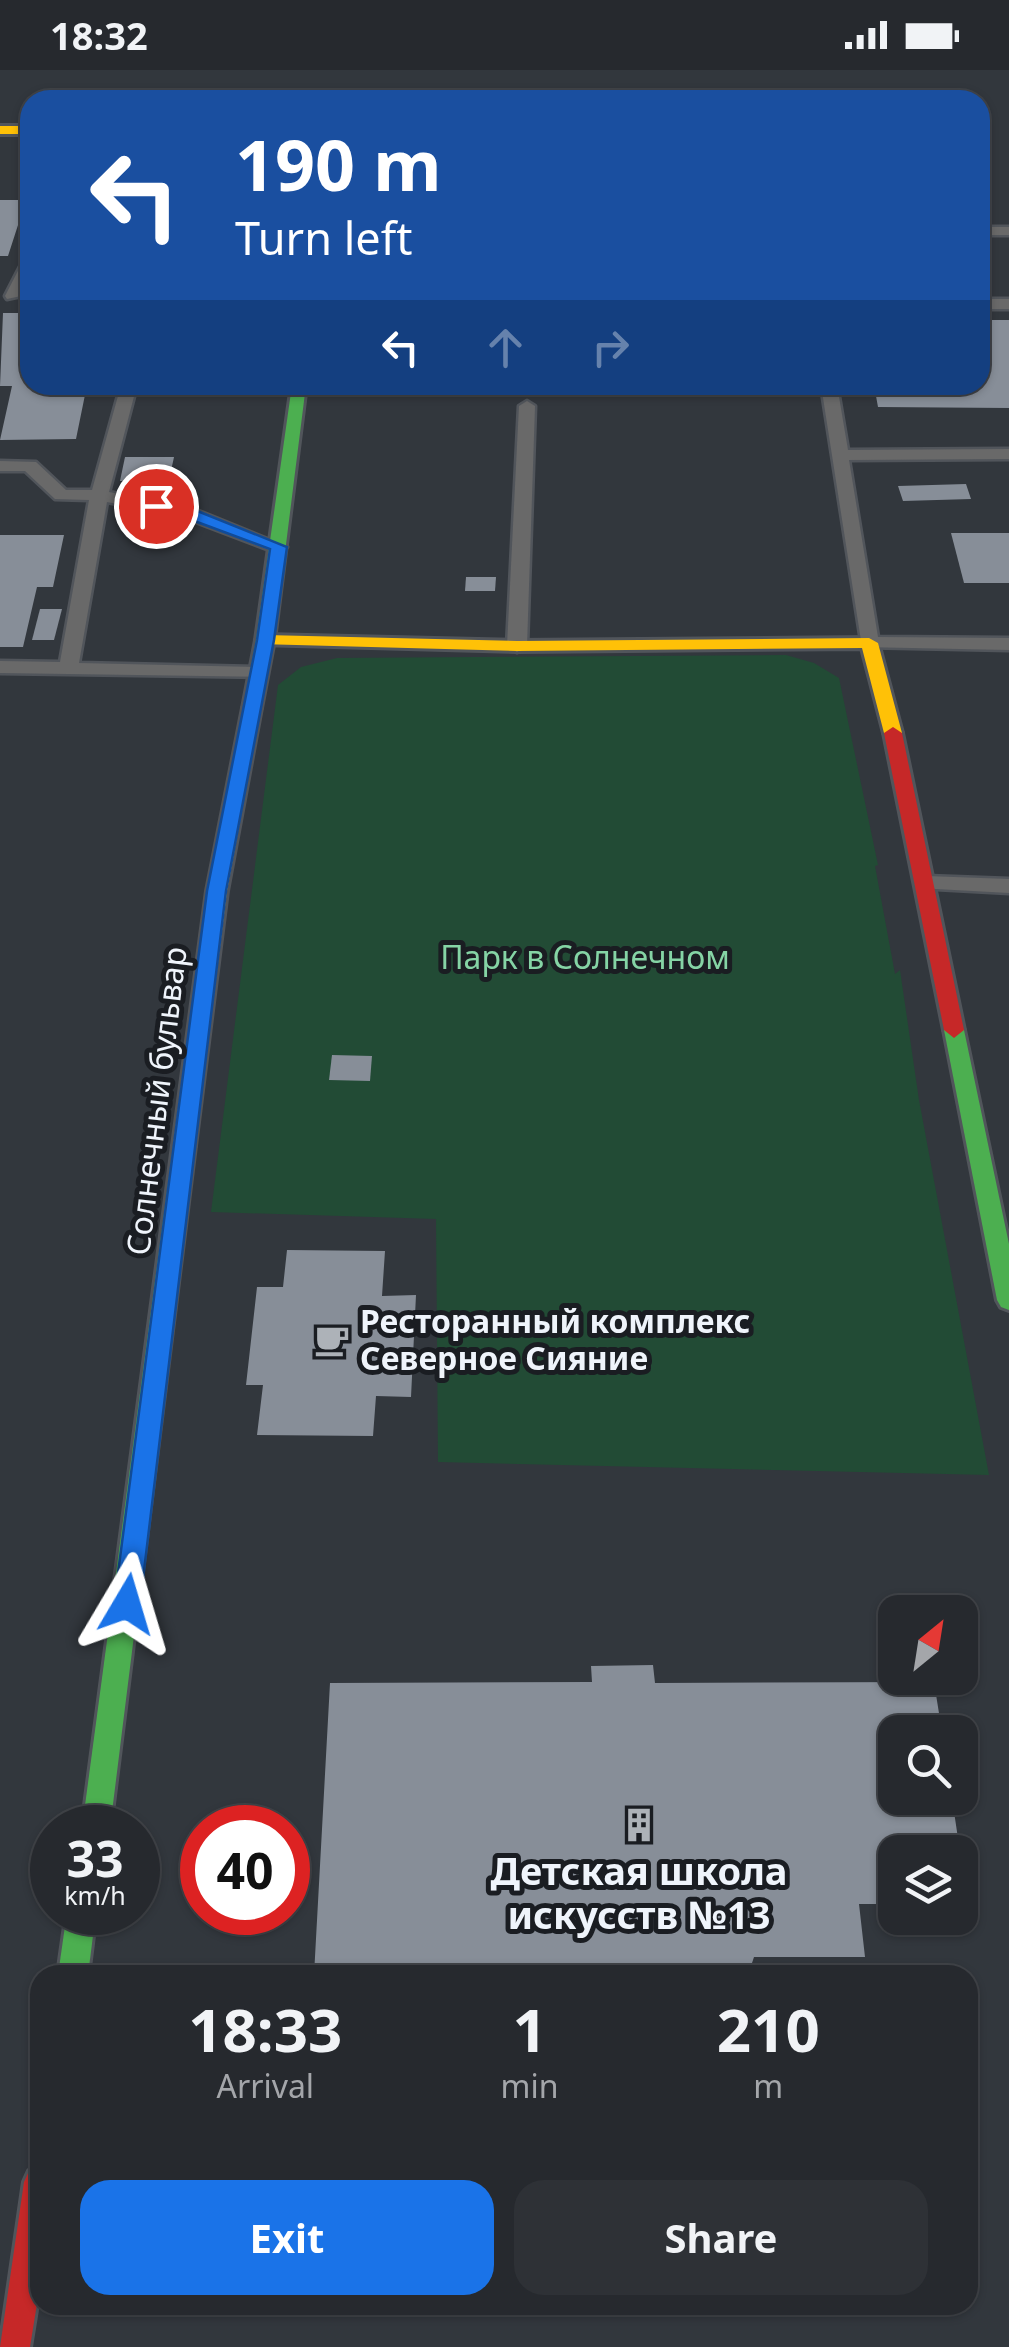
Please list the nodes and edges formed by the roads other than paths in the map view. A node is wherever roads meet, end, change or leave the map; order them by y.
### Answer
1 (126, 395) edge
2 (299, 395) edge
3 (831, 395) edge
4 (527, 406) dead end
5 (1009, 454) edge
6 (842, 455) junction
7 (0, 466) edge
8 (98, 495) junction
9 (278, 547) junction
10 (265, 640) junction
11 (870, 643) junction
12 (1009, 644) edge
13 (517, 646) junction
14 (70, 666) junction
15 (0, 667) edge
16 (259, 673) junction
17 (926, 883) junction
18 (1009, 886) edge
19 (1009, 1300) edge
20 (99, 1805) edge
21 (78, 1935) edge
22 (74, 1965) edge
23 (30, 2245) edge
24 (14, 2347) edge

1 - 8 lane
2 - 9 street, Солнечный бульвар
3 - 6 lane
4 - 13 lane
5 - 6 lane
6 - 11 lane
7 - 8 lane
8 - 9 lane
8 - 14 lane
9 - 10 street, Солнечный бульвар
10 - 13 street
10 - 16 street, Солнечный бульвар
11 - 12 lane
11 - 13 street
11 - 17 street
14 - 15 lane
14 - 16 lane
16 - 20 street, Солнечный бульвар
17 - 18 lane
17 - 19 street
21 - 22 street
23 - 24 street

